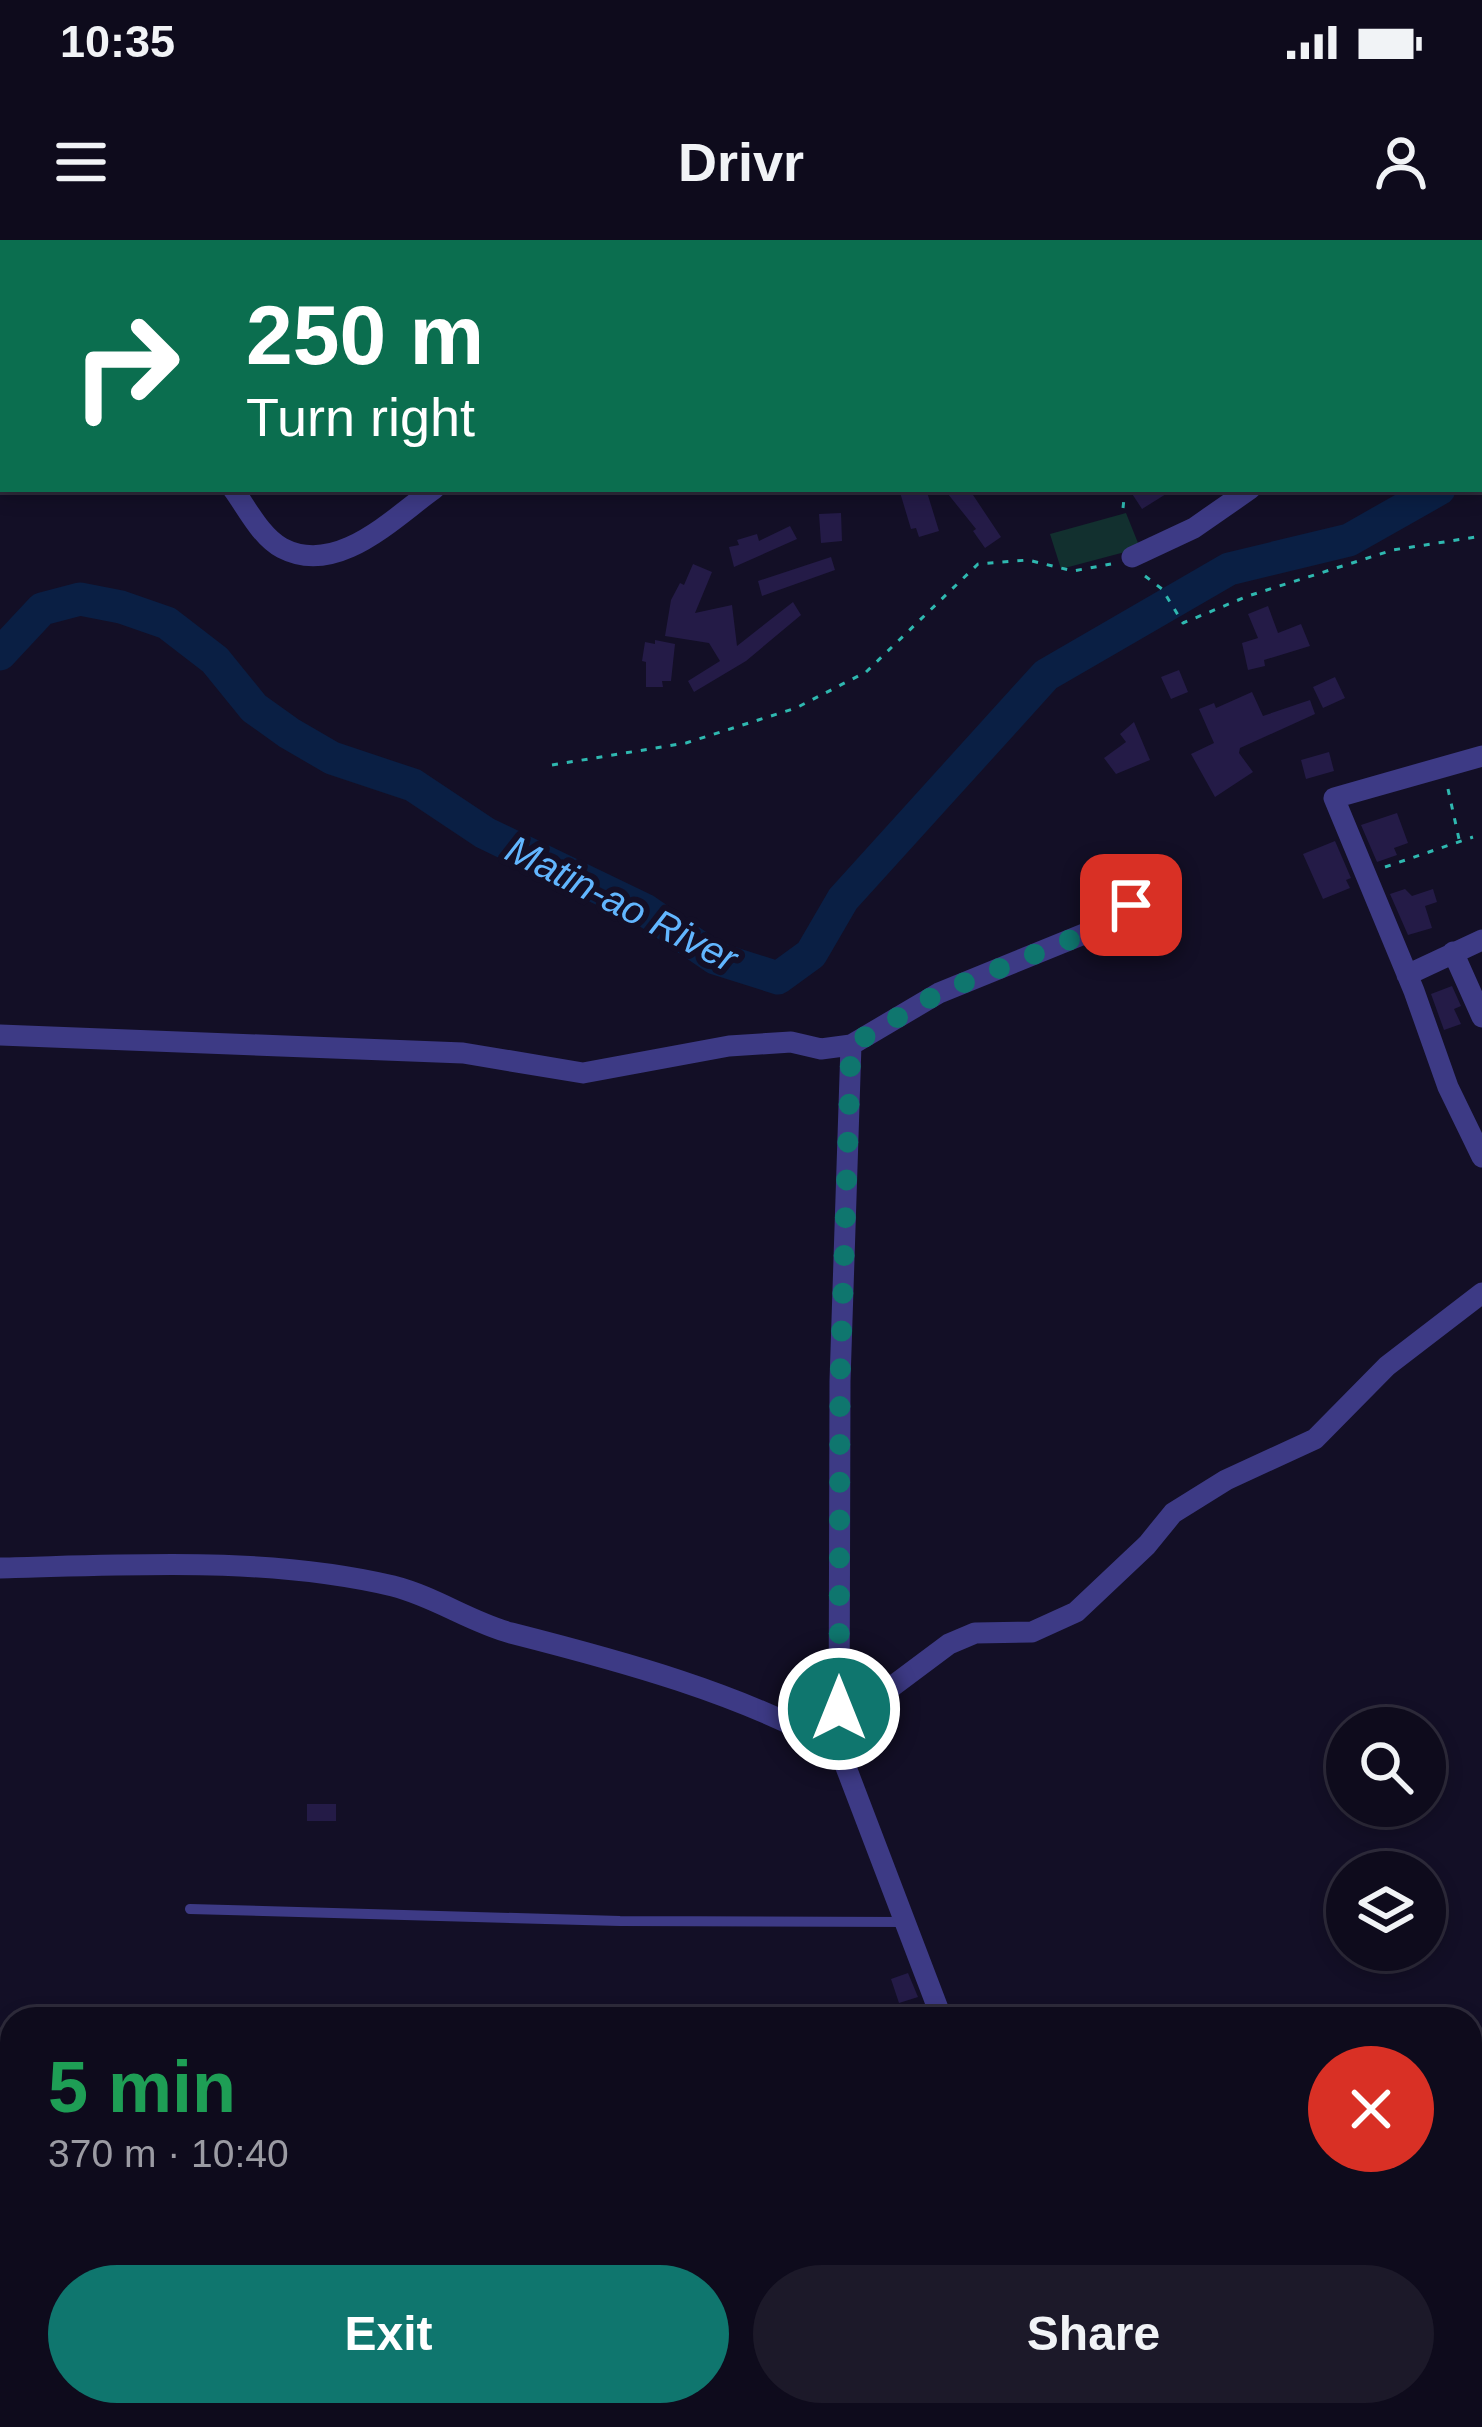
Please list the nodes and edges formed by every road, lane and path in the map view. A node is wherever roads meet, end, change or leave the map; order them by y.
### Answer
1 (430, 492) edge
2 (1125, 492) edge
3 (1246, 492) edge
4 (244, 493) edge
5 (1123, 508) dead end
6 (1482, 536) edge
7 (1132, 557) joint
8 (1162, 589) dead end
9 (1482, 756) edge
10 (552, 765) dead end
11 (1444, 770) junction
12 (1473, 837) dead end
13 (1460, 842) junction
14 (1385, 867) dead end
15 (1131, 905) dead end
16 (1482, 940) edge
17 (1454, 952) junction
18 (1407, 975) junction
19 (1482, 1017) edge
20 (0, 1035) edge
21 (851, 1045) junction
22 (1482, 1157) edge
23 (1482, 1293) edge
24 (0, 1568) edge
25 (839, 1749) junction
26 (190, 1909) dead end
27 (905, 1922) junction
28 (937, 2007) edge

1 - 4 street
2 - 5 path
3 - 7 street
6 - 8 path
7 - 10 path
9 - 11 street
11 - 13 path
11 - 18 street
12 - 13 path
13 - 14 path
15 - 21 street
16 - 17 street
17 - 18 street
17 - 19 street
18 - 22 street
20 - 21 street
21 - 25 street
23 - 25 street
24 - 25 street
25 - 27 street
26 - 27 lane
27 - 28 street

